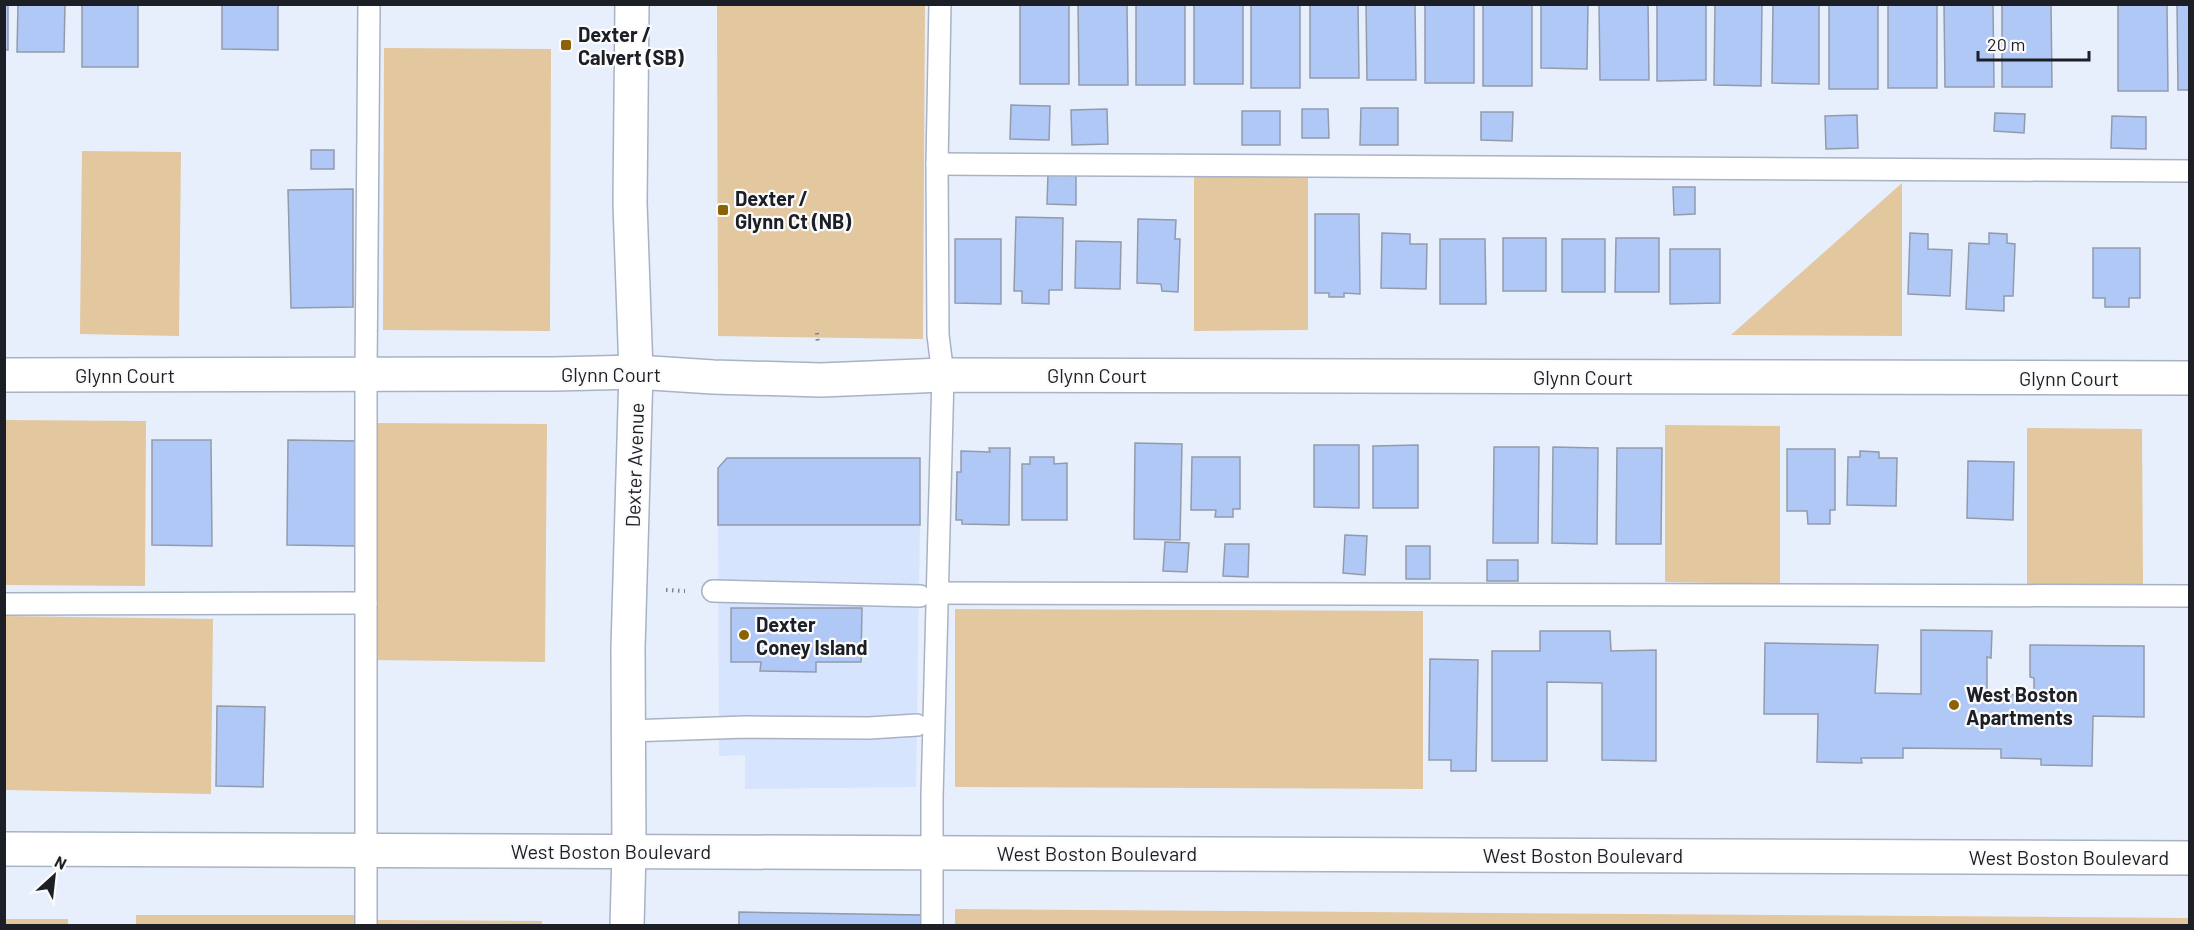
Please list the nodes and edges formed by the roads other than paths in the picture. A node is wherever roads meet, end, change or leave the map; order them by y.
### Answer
1 (369, 4) edge
2 (632, 4) edge
3 (940, 4) edge
4 (937, 164) junction
5 (2190, 171) edge
6 (636, 372) junction
7 (366, 374) junction
8 (4, 375) edge
9 (943, 375) junction
10 (2190, 378) edge
11 (713, 591) road end
12 (929, 595) junction
13 (2190, 596) edge
14 (366, 603) junction
15 (4, 604) edge
16 (917, 725) dead end
17 (628, 731) junction
18 (4, 849) edge
19 (367, 850) junction
20 (629, 852) junction
21 (932, 853) junction
22 (2190, 858) edge
23 (366, 926) edge
24 (627, 926) edge
25 (932, 926) edge

1 - 7 lane
2 - 6 street, Dexter Avenue
3 - 4 lane
4 - 5 lane
4 - 9 lane
6 - 7 street, Glynn Court
6 - 9 street, Glynn Court
6 - 17 street, Dexter Avenue
7 - 8 street, Glynn Court
7 - 14 lane
9 - 10 street, Glynn Court
9 - 12 lane
11 - 12 lane
12 - 13 lane
12 - 21 lane
14 - 15 lane
14 - 19 lane
16 - 17 lane
17 - 20 street, Dexter Avenue
18 - 19 street, West Boston Boulevard
19 - 20 street, West Boston Boulevard
19 - 23 lane
20 - 21 street, West Boston Boulevard
20 - 24 street, Dexter Avenue
21 - 22 street, West Boston Boulevard
21 - 25 lane

